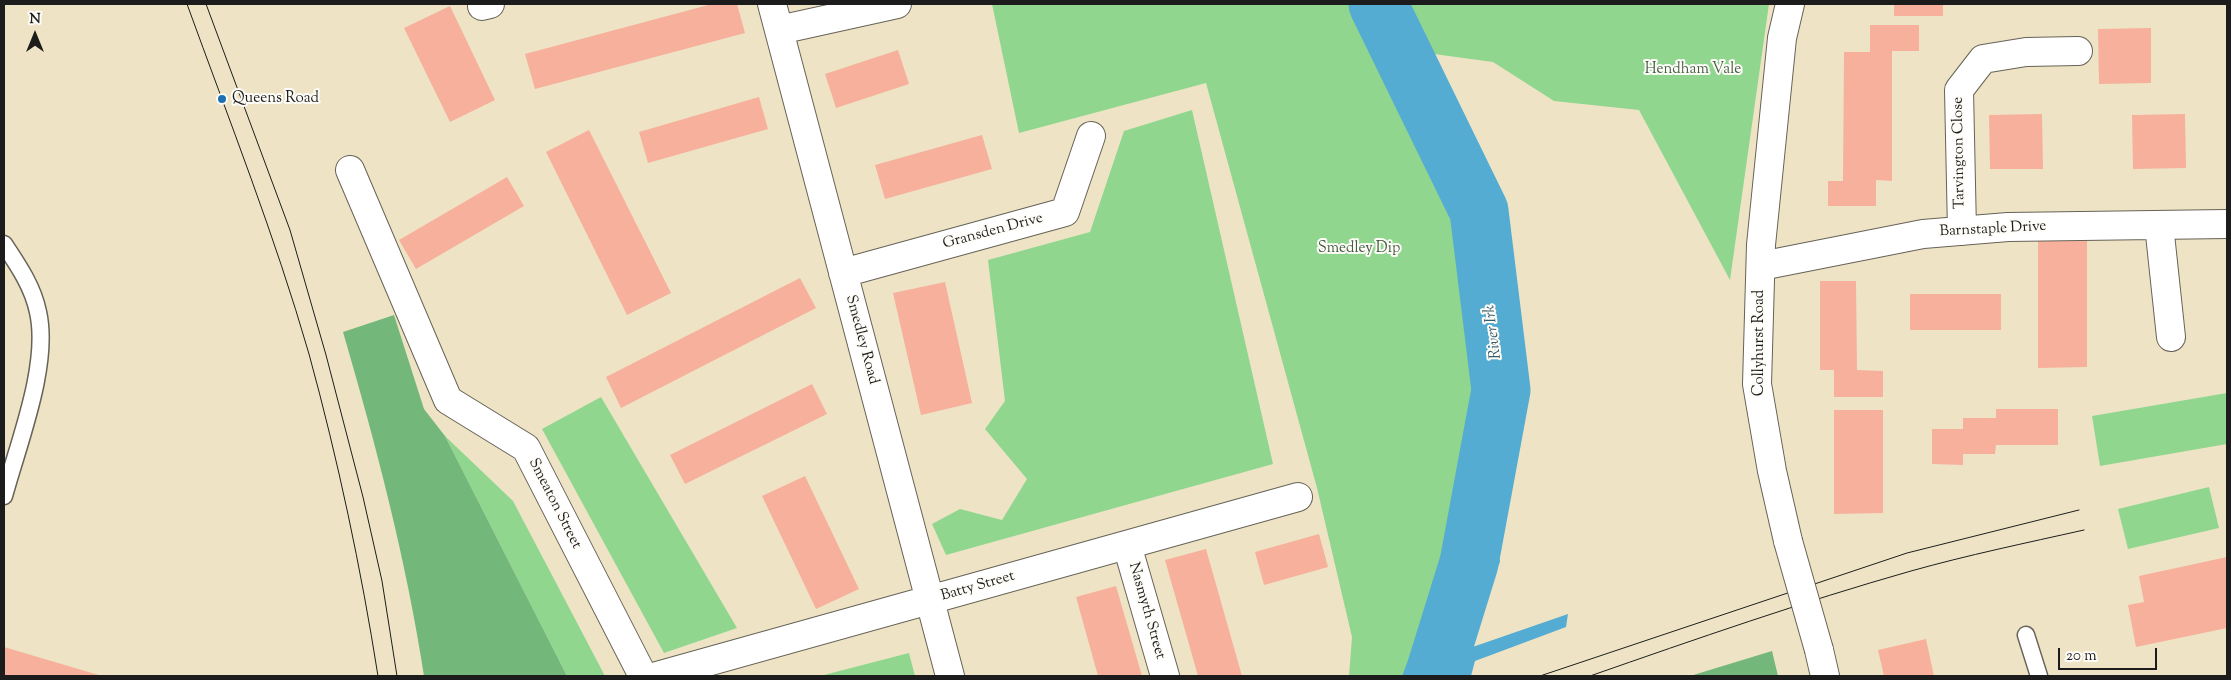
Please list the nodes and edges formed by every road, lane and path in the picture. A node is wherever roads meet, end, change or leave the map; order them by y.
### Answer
1 (772, 4) edge
2 (896, 4) edge
3 (1790, 4) edge
4 (779, 30) junction
5 (2078, 51) dead end
6 (1091, 136) dead end
7 (350, 170) dead end
8 (2227, 224) edge
9 (2159, 225) junction
10 (1962, 231) junction
11 (4, 244) edge
12 (1761, 266) junction
13 (843, 273) junction
14 (2171, 337) dead end
15 (4, 496) edge
16 (1298, 496) dead end
17 (1127, 545) junction
18 (929, 600) junction
19 (2026, 634) dead end
20 (643, 676) edge
21 (657, 676) edge
22 (950, 676) edge
23 (1165, 676) edge
24 (1825, 676) edge
25 (2040, 676) edge

1 - 4 street, Smedley Road
2 - 4 street
3 - 12 street, Collyhurst Road
4 - 13 street, Smedley Road
5 - 10 street, Tarvington Close
6 - 13 street, Gransden Drive
7 - 20 street, Smeaton Street
8 - 9 street, Barnstaple Drive
9 - 10 street, Barnstaple Drive
9 - 14 street
10 - 12 street, Barnstaple Drive
11 - 15 lane
12 - 24 street, Collyhurst Road, bridge
13 - 18 street, Smedley Road
16 - 17 street, Batty Street
17 - 18 street, Batty Street
17 - 23 street, Nasmyth Street
18 - 21 street, Batty Street
18 - 22 street, Smedley Road
19 - 25 lane

